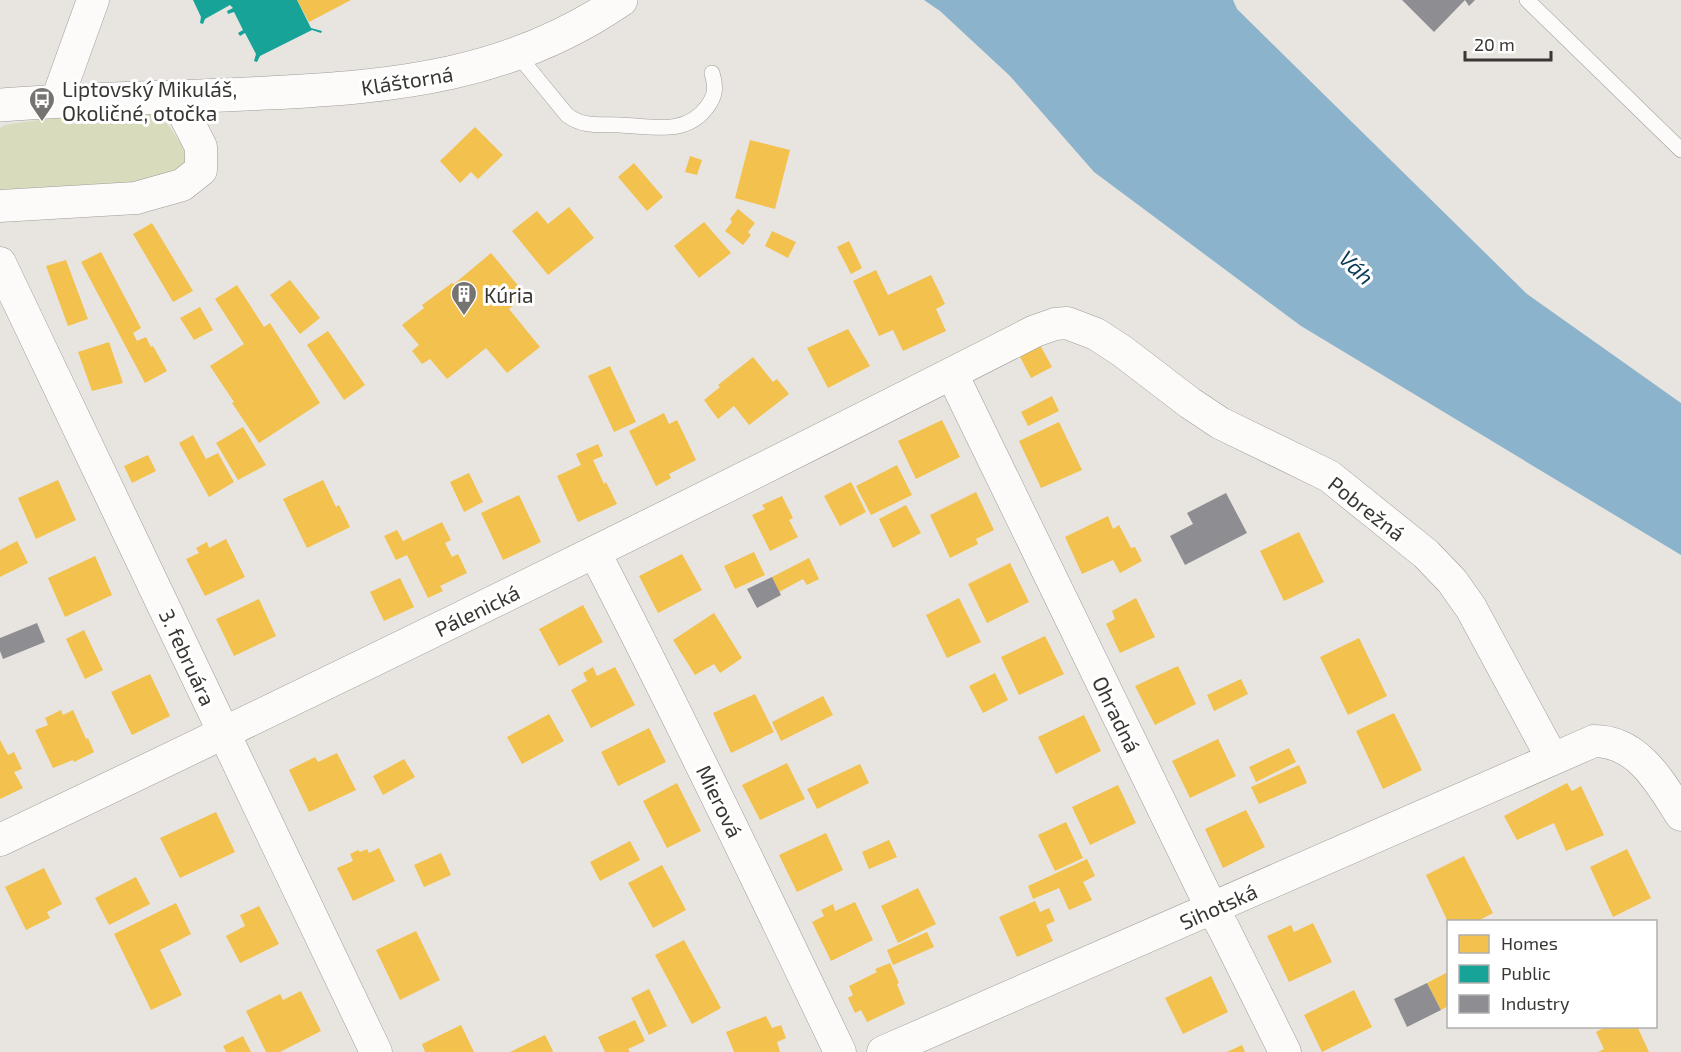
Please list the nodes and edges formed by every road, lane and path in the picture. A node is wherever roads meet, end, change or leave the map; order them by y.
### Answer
1 (93, 0) edge
2 (621, 0) edge
3 (1527, 0) edge
4 (517, 54) junction
5 (712, 73) dead end
6 (176, 98) junction
7 (57, 100) junction
8 (0, 105) edge
9 (1681, 150) edge
10 (0, 206) edge
11 (0, 263) edge
12 (952, 374) junction
13 (595, 553) junction
14 (224, 733) junction
15 (1552, 758) junction
16 (1681, 815) edge
17 (0, 840) edge
18 (1212, 909) junction
19 (376, 1052) edge
20 (840, 1052) edge
21 (883, 1052) edge
22 (1285, 1052) edge

1 - 7 street
2 - 4 street, Kláštorná
3 - 9 lane
4 - 5 lane
4 - 6 street, Kláštorná
6 - 7 street, Kláštorná
6 - 10 street
7 - 8 street, Kláštorná
11 - 14 street, 3. februára
12 - 13 street, Pálenická
12 - 15 street, Pobrežná
12 - 18 street, Ohradná
13 - 14 street, Pálenická
13 - 20 street, Mierová
14 - 17 street, Pálenická
14 - 19 street, 3. februára
15 - 16 street
15 - 18 street, Sihotská
18 - 21 street, Sihotská
18 - 22 street, Ohradná

